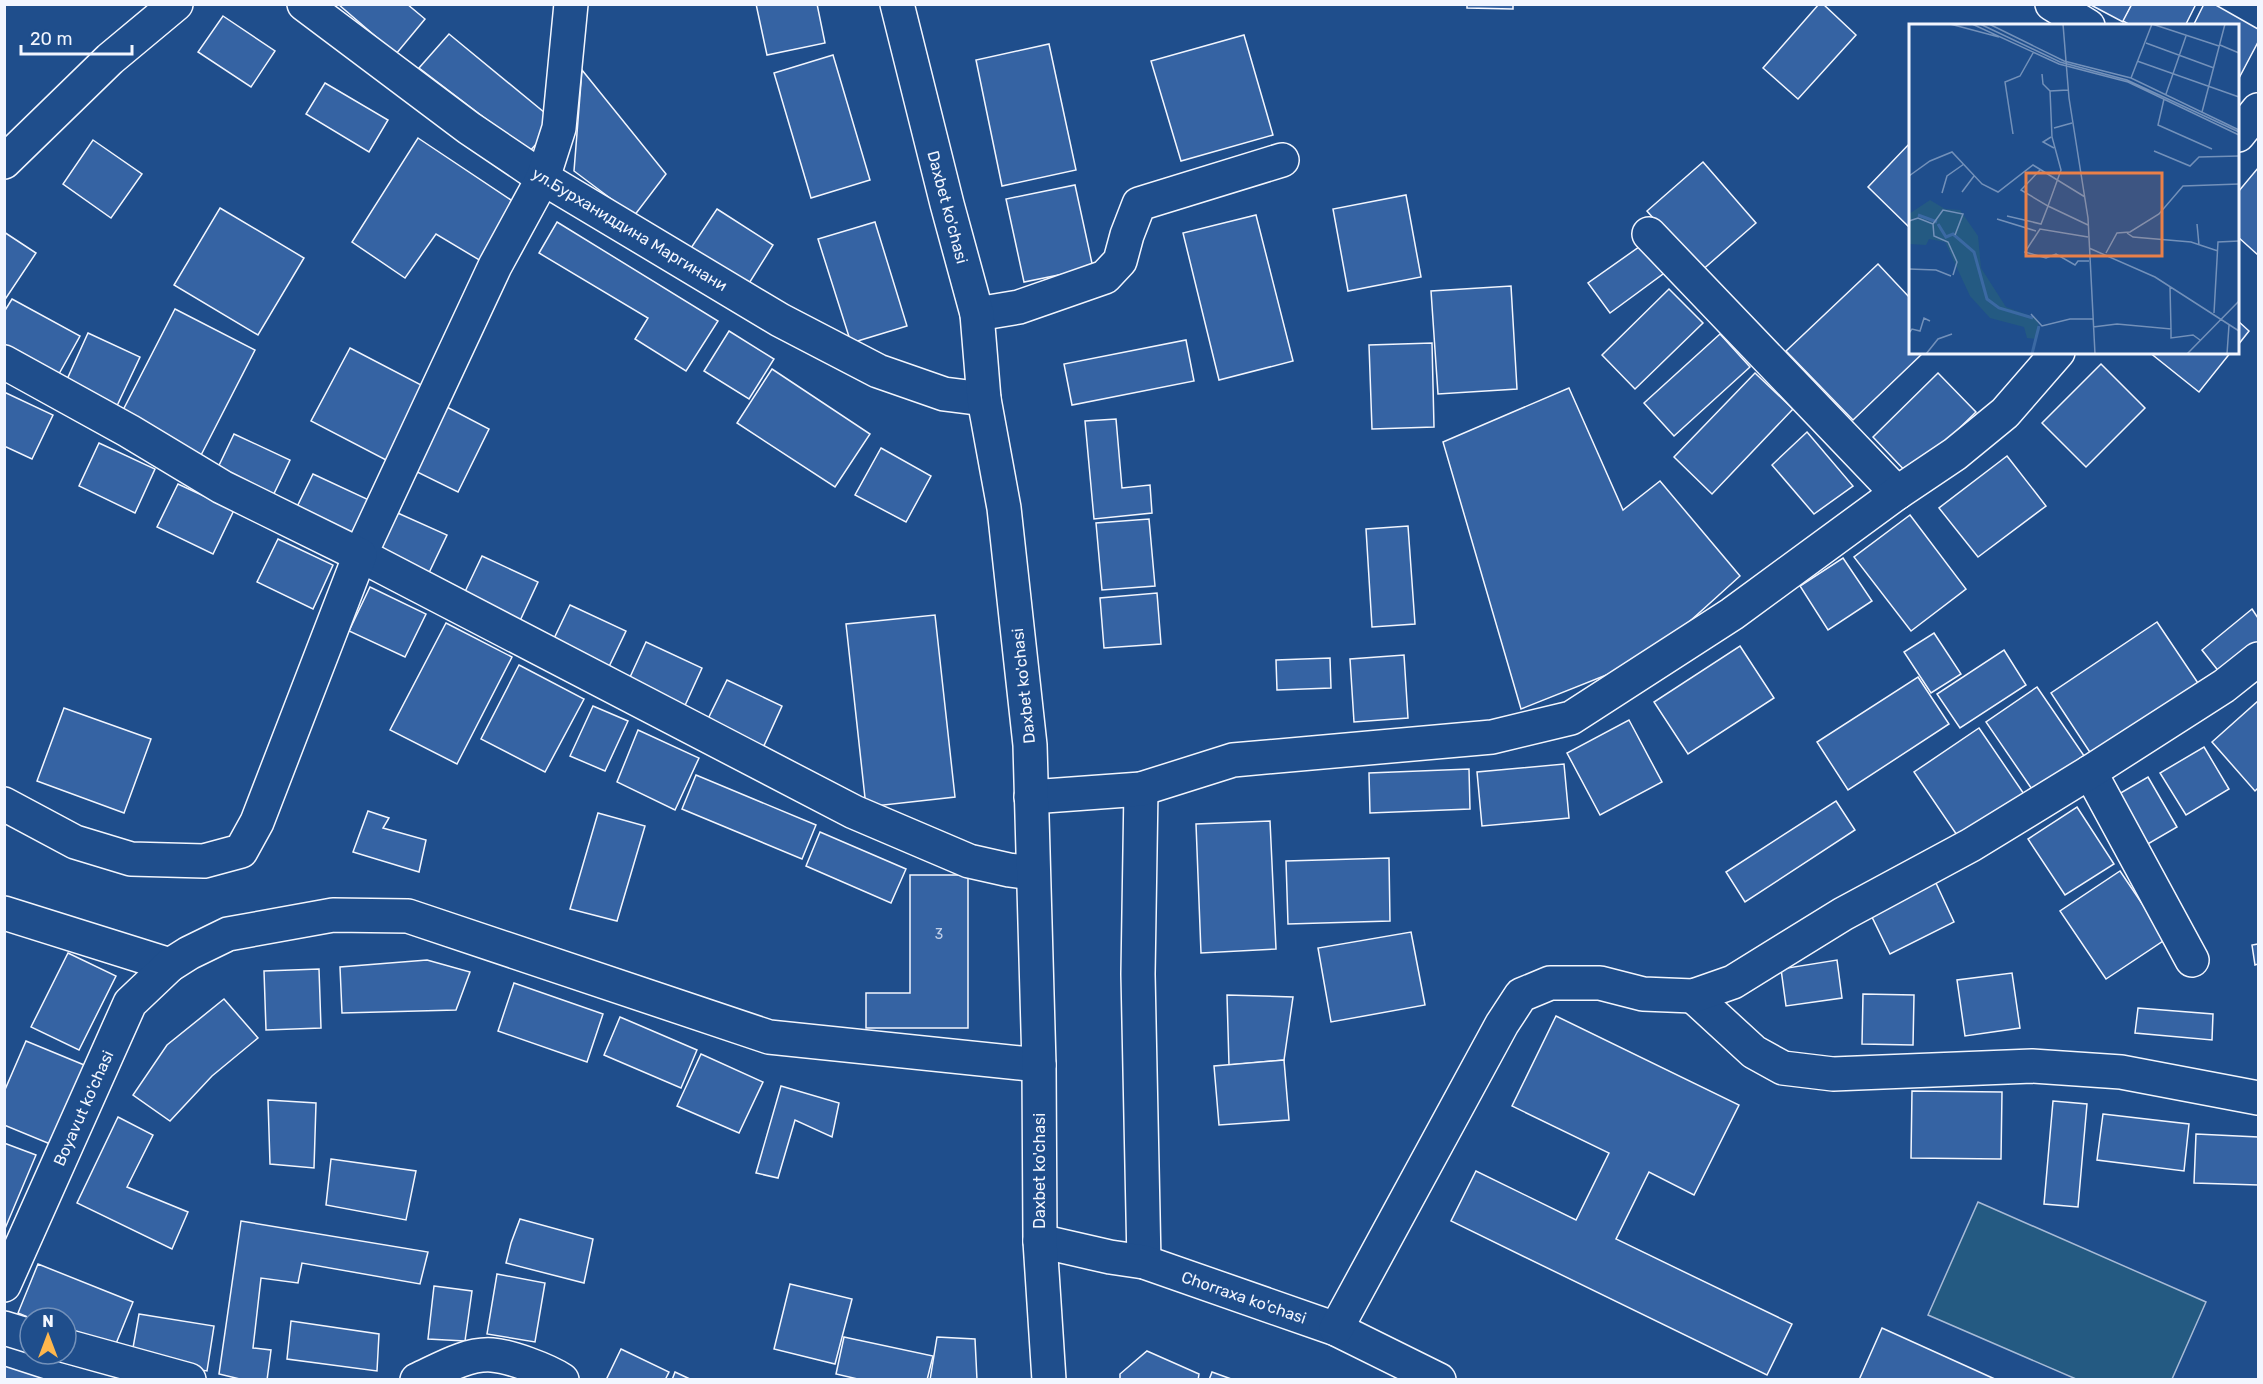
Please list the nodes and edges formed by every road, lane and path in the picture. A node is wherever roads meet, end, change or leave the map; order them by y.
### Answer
1 (176, 4) edge
2 (304, 4) edge
3 (571, 4) edge
4 (897, 4) edge
5 (2052, 4) edge
6 (2085, 24) edge
7 (1282, 160) dead end
8 (4, 162) edge
9 (543, 178) junction
10 (1648, 234) dead end
11 (977, 314) junction
12 (2056, 354) edge
13 (4, 362) edge
14 (984, 399) junction
15 (1897, 493) junction
16 (360, 555) junction
17 (2259, 660) edge
18 (2090, 772) junction
19 (1141, 789) junction
20 (1032, 798) junction
21 (4, 804) edge
22 (1033, 873) junction
23 (4, 913) edge
24 (180, 959) junction
25 (2192, 960) dead end
26 (1693, 996) junction
27 (1039, 1065) junction
28 (2259, 1098) edge
29 (1040, 1241) junction
30 (1144, 1262) junction
31 (4, 1285) edge
32 (1336, 1329) junction
33 (78, 1351) edge
34 (128, 1372) edge
35 (189, 1380) edge
36 (417, 1380) edge
37 (562, 1380) edge
38 (1049, 1380) edge
39 (1439, 1380) edge

1 - 8 street
2 - 9 street, ул.Бурханиддина Маргинани
3 - 9 street
4 - 11 street, Daxbet ko'chasi
5 - 6 street
7 - 11 street
9 - 14 street, ул.Бурханиддина Маргинани
9 - 16 street
10 - 15 street
11 - 14 street, Daxbet ko'chasi
12 - 15 street
13 - 16 street
14 - 20 street, Daxbet ko'chasi
15 - 19 street
16 - 21 street
16 - 22 street
17 - 18 street
18 - 25 street
18 - 26 street
19 - 20 street
19 - 30 street
20 - 22 street, Daxbet ko'chasi
22 - 27 street, Daxbet ko'chasi
23 - 24 street
24 - 27 street, Boyavut ko'chasi
24 - 31 street, Boyavut ko'chasi
26 - 28 street
26 - 32 street
27 - 29 street, Daxbet ko'chasi
29 - 30 street, Chorraxa ko'chasi
29 - 38 street, Daxbet ko'chasi
30 - 32 street, Chorraxa ko'chasi
32 - 39 street, Chorraxa ko'chasi
33 - 34 street
34 - 35 street
36 - 37 street

